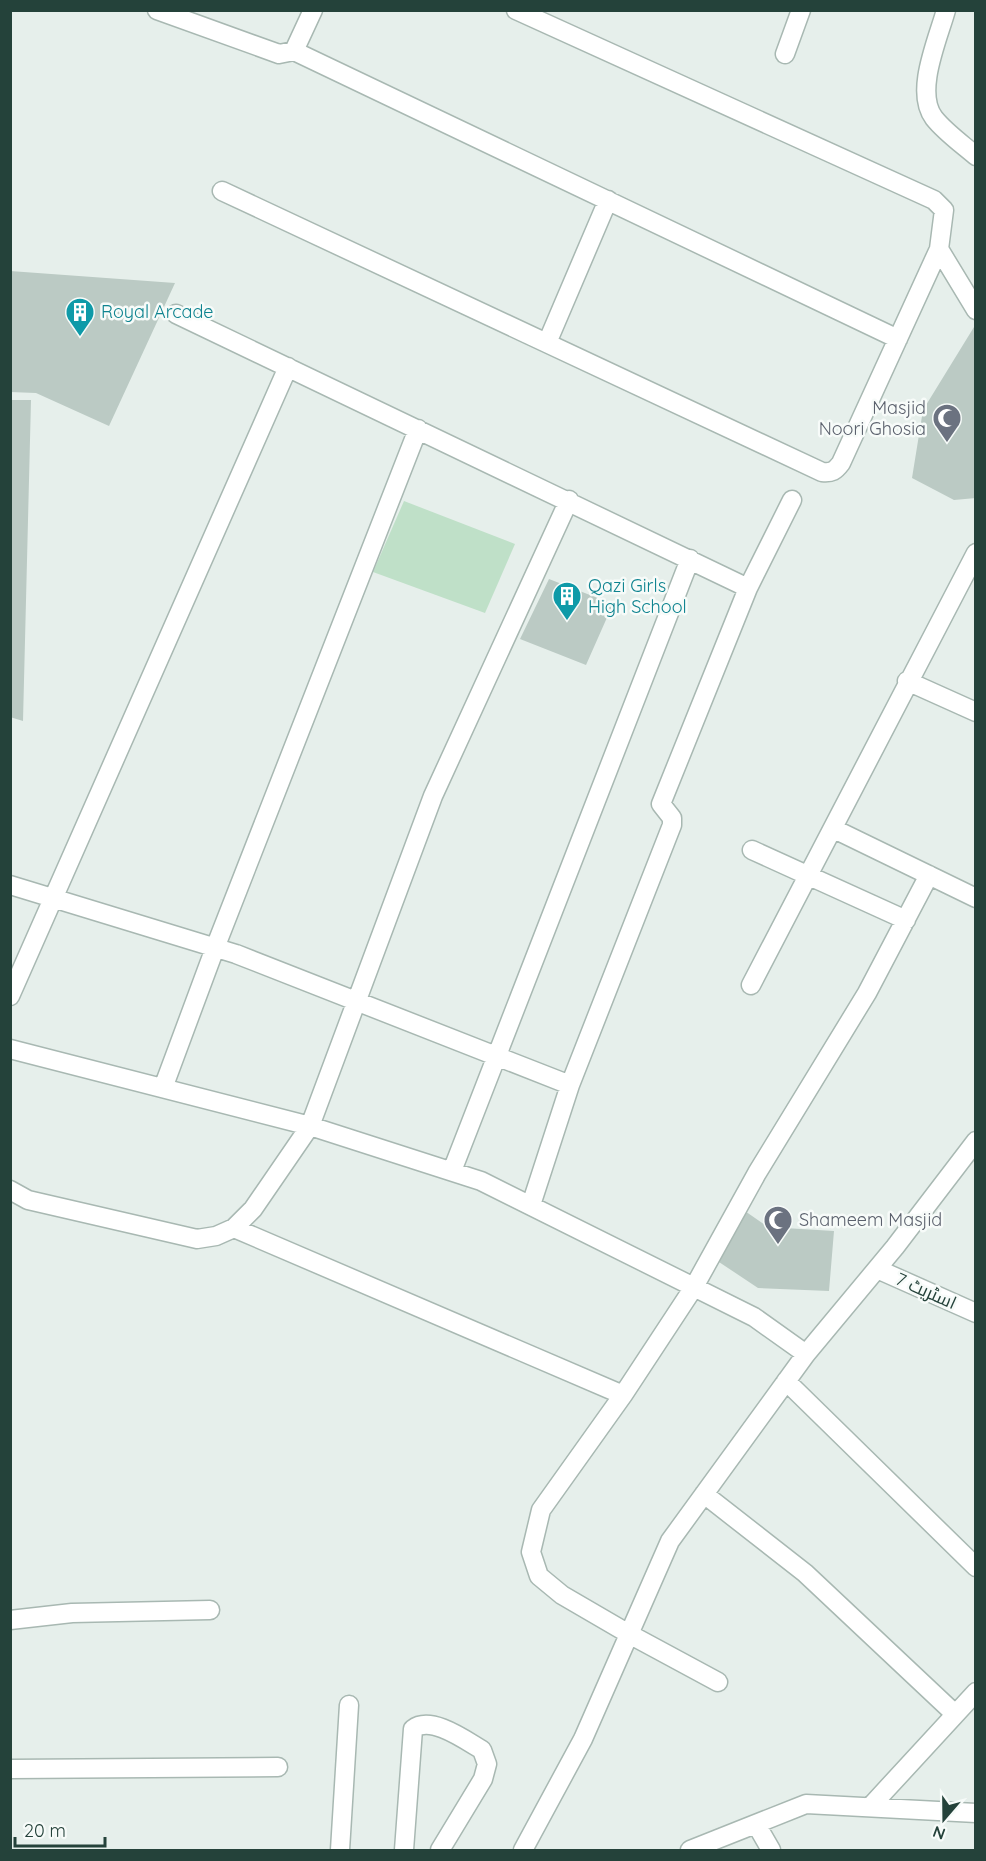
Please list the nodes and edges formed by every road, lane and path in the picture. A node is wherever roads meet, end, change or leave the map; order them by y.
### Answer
1 (157, 10) edge
2 (313, 10) edge
3 (516, 10) edge
4 (801, 10) edge
5 (946, 10) edge
6 (294, 51) junction
7 (785, 54) dead end
8 (975, 156) edge
9 (222, 191) dead end
10 (608, 201) junction
11 (939, 249) junction
12 (975, 310) edge
13 (176, 314) dead end
14 (898, 339) junction
15 (547, 343) junction
16 (288, 367) junction
17 (418, 429) junction
18 (569, 500) junction
19 (792, 500) dead end
20 (975, 553) edge
21 (690, 559) junction
22 (748, 588) junction
23 (907, 681) junction
24 (975, 712) edge
25 (834, 829) junction
26 (752, 850) dead end
27 (809, 875) junction
28 (929, 875) junction
29 (10, 885) edge
30 (53, 898) junction
31 (975, 898) edge
32 (906, 920) junction
33 (215, 948) junction
34 (752, 985) dead end
35 (10, 996) edge
36 (355, 1000) junction
37 (10, 1049) edge
38 (497, 1056) junction
39 (570, 1085) junction
40 (163, 1088) junction
41 (310, 1126) junction
42 (973, 1150) edge
43 (452, 1171) junction
44 (10, 1190) edge
45 (531, 1205) junction
46 (234, 1228) junction
47 (876, 1269) junction
48 (694, 1287) junction
49 (975, 1313) edge
50 (806, 1354) junction
51 (786, 1381) junction
52 (624, 1395) junction
53 (704, 1494) junction
54 (975, 1567) edge
55 (210, 1610) dead end
56 (10, 1620) edge
57 (628, 1635) junction
58 (718, 1682) dead end
59 (975, 1692) edge
60 (349, 1705) dead end
61 (955, 1714) junction
62 (278, 1767) dead end
63 (10, 1769) edge
64 (870, 1808) junction
65 (975, 1813) edge
66 (756, 1824) junction
67 (340, 1851) edge
68 (404, 1851) edge
69 (440, 1851) edge
70 (523, 1851) edge
71 (690, 1851) edge
72 (771, 1851) edge

1 - 6 street
2 - 6 street
3 - 11 street
4 - 7 street
5 - 8 street
6 - 10 street
9 - 15 street
10 - 14 street
10 - 15 street
11 - 12 street
11 - 14 street
13 - 16 street
14 - 15 street
16 - 17 street
16 - 30 street
17 - 18 street
17 - 33 street
18 - 21 street
18 - 36 street
19 - 22 street
20 - 23 street
21 - 22 street
21 - 38 street
22 - 39 street
23 - 24 street
23 - 25 street
25 - 27 street
25 - 28 street
26 - 27 street
27 - 32 street
27 - 34 street
28 - 31 street
28 - 32 street
29 - 30 street
30 - 33 street
30 - 35 street
32 - 48 street
33 - 36 street
33 - 40 street
36 - 38 street
36 - 41 street
37 - 40 street
38 - 39 street
38 - 43 street
39 - 45 street
40 - 41 street
41 - 43 street
41 - 46 street
42 - 47 street
43 - 45 street
44 - 46 street
45 - 48 street
46 - 52 street
47 - 49 street, اسٹریٹ 7
47 - 50 street
48 - 50 street
48 - 52 street
50 - 51 street
51 - 53 street
51 - 54 street
52 - 57 street
53 - 57 street
53 - 61 street
55 - 56 street
57 - 58 street
57 - 70 street
59 - 61 street
60 - 67 street
61 - 64 street
62 - 63 street
64 - 65 street
64 - 66 street
66 - 71 street
66 - 72 street
68 - 69 street

